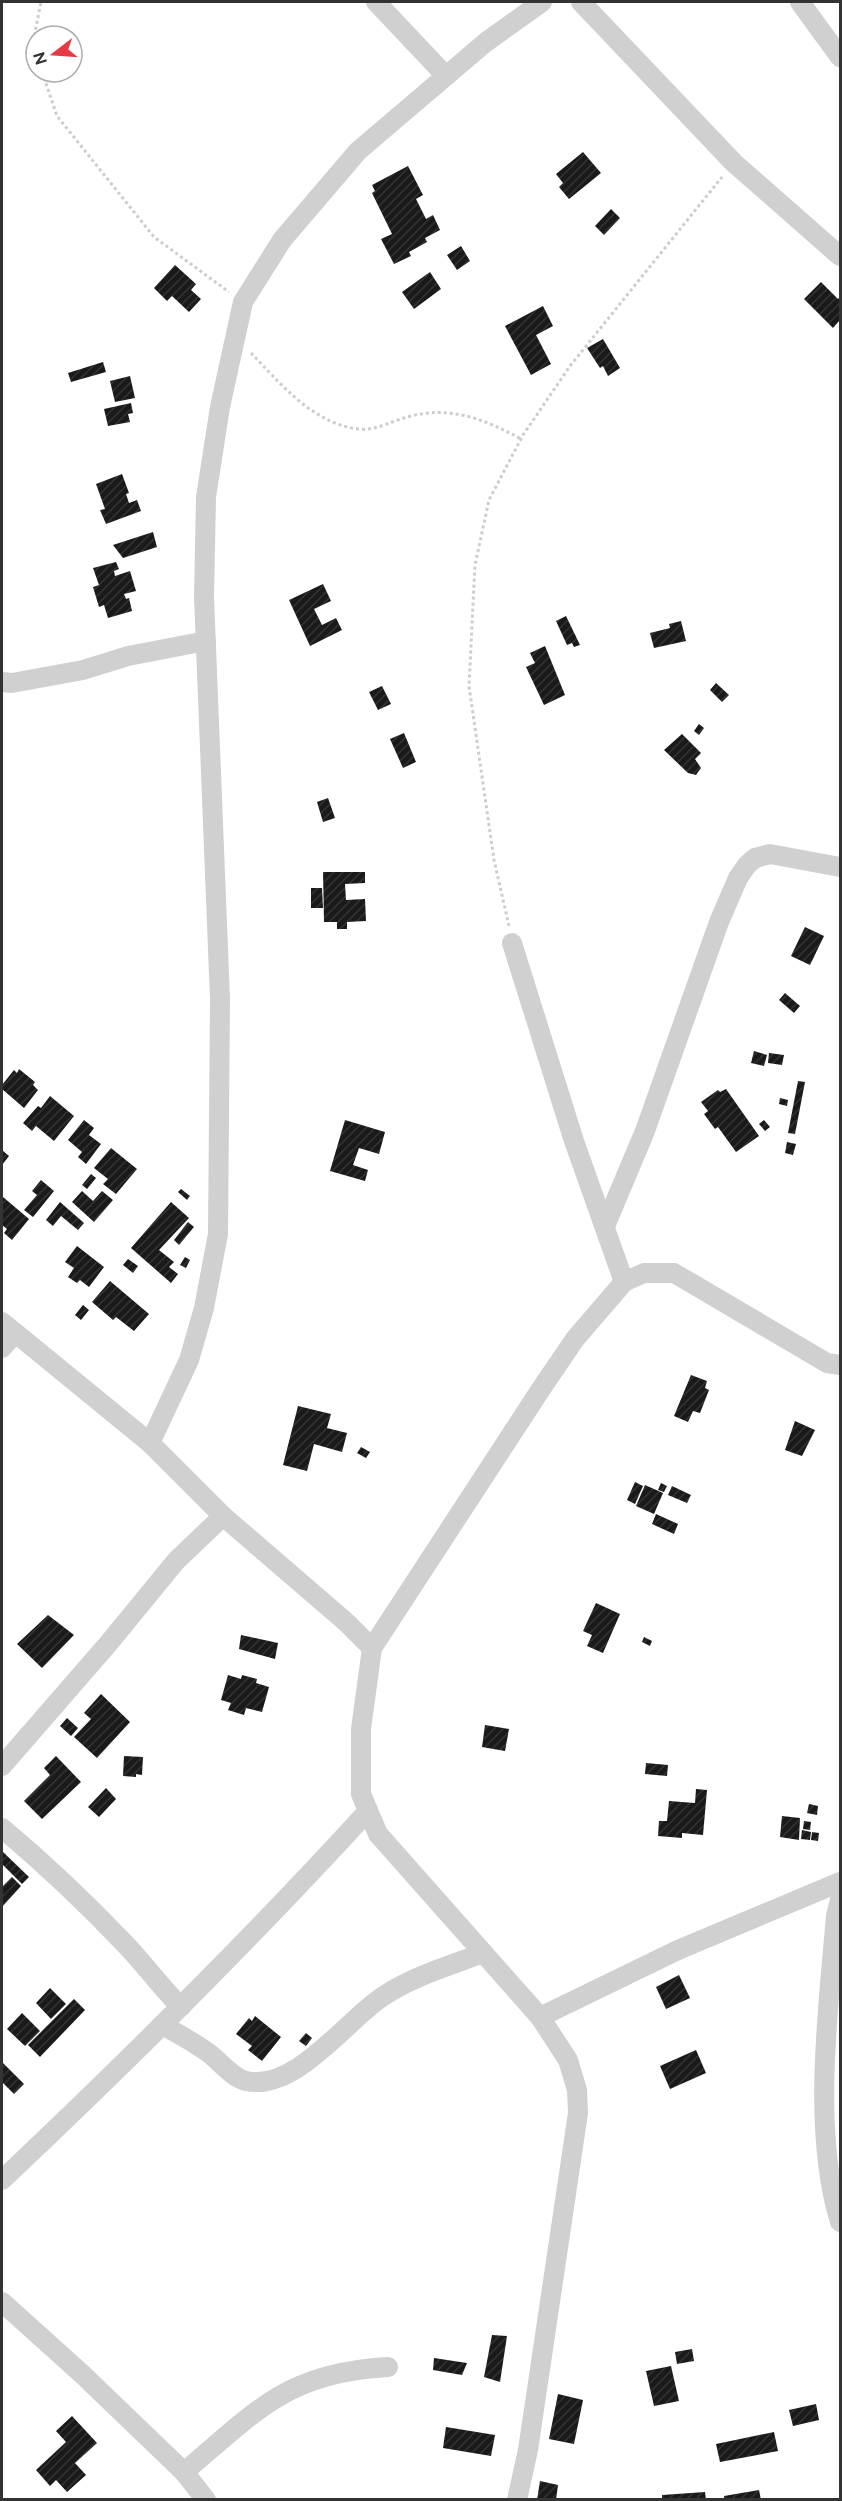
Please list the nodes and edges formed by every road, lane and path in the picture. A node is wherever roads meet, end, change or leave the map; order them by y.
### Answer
1 (41, 2) edge
2 (376, 2) edge
3 (542, 2) edge
4 (581, 2) edge
5 (800, 2) edge
6 (37, 24) edge
7 (840, 57) edge
8 (446, 76) junction
9 (46, 84) edge
10 (734, 162) junction
11 (840, 256) edge
12 (243, 302) junction
13 (235, 337) junction
14 (521, 440) junction
15 (206, 641) junction
16 (2, 682) edge
17 (840, 867) edge
18 (513, 943) joint
19 (604, 1227) junction
20 (624, 1282) junction
21 (6, 1335) edge
22 (840, 1365) edge
23 (150, 1443) junction
24 (223, 1516) junction
25 (372, 1648) junction
26 (2, 1766) edge
27 (368, 1811) junction
28 (2, 1828) edge
29 (840, 1882) edge
30 (840, 1900) edge
31 (483, 1953) junction
32 (181, 2007) junction
33 (540, 2017) junction
34 (162, 2025) junction
35 (833, 2077) edge
36 (2, 2180) edge
37 (840, 2223) edge
38 (2, 2302) edge
39 (388, 2367) dead end
40 (184, 2472) junction
41 (206, 2499) edge
42 (517, 2499) edge

1 - 6 path
2 - 8 street
3 - 8 street
4 - 10 street
5 - 7 street
8 - 12 street
9 - 12 path
10 - 11 street
10 - 14 path
12 - 13 street
13 - 14 path
13 - 15 street
14 - 18 path
15 - 16 street
15 - 23 street
17 - 19 street
18 - 19 street
19 - 20 street
20 - 22 street
20 - 25 street
21 - 23 street
23 - 24 street
24 - 25 street
24 - 26 street
25 - 27 street
27 - 31 street
27 - 32 street
28 - 32 street
29 - 33 street
30 - 35 street
31 - 33 street
31 - 34 street
32 - 34 street
33 - 42 street
34 - 36 street
35 - 37 street
38 - 40 street
39 - 40 street
40 - 41 street

